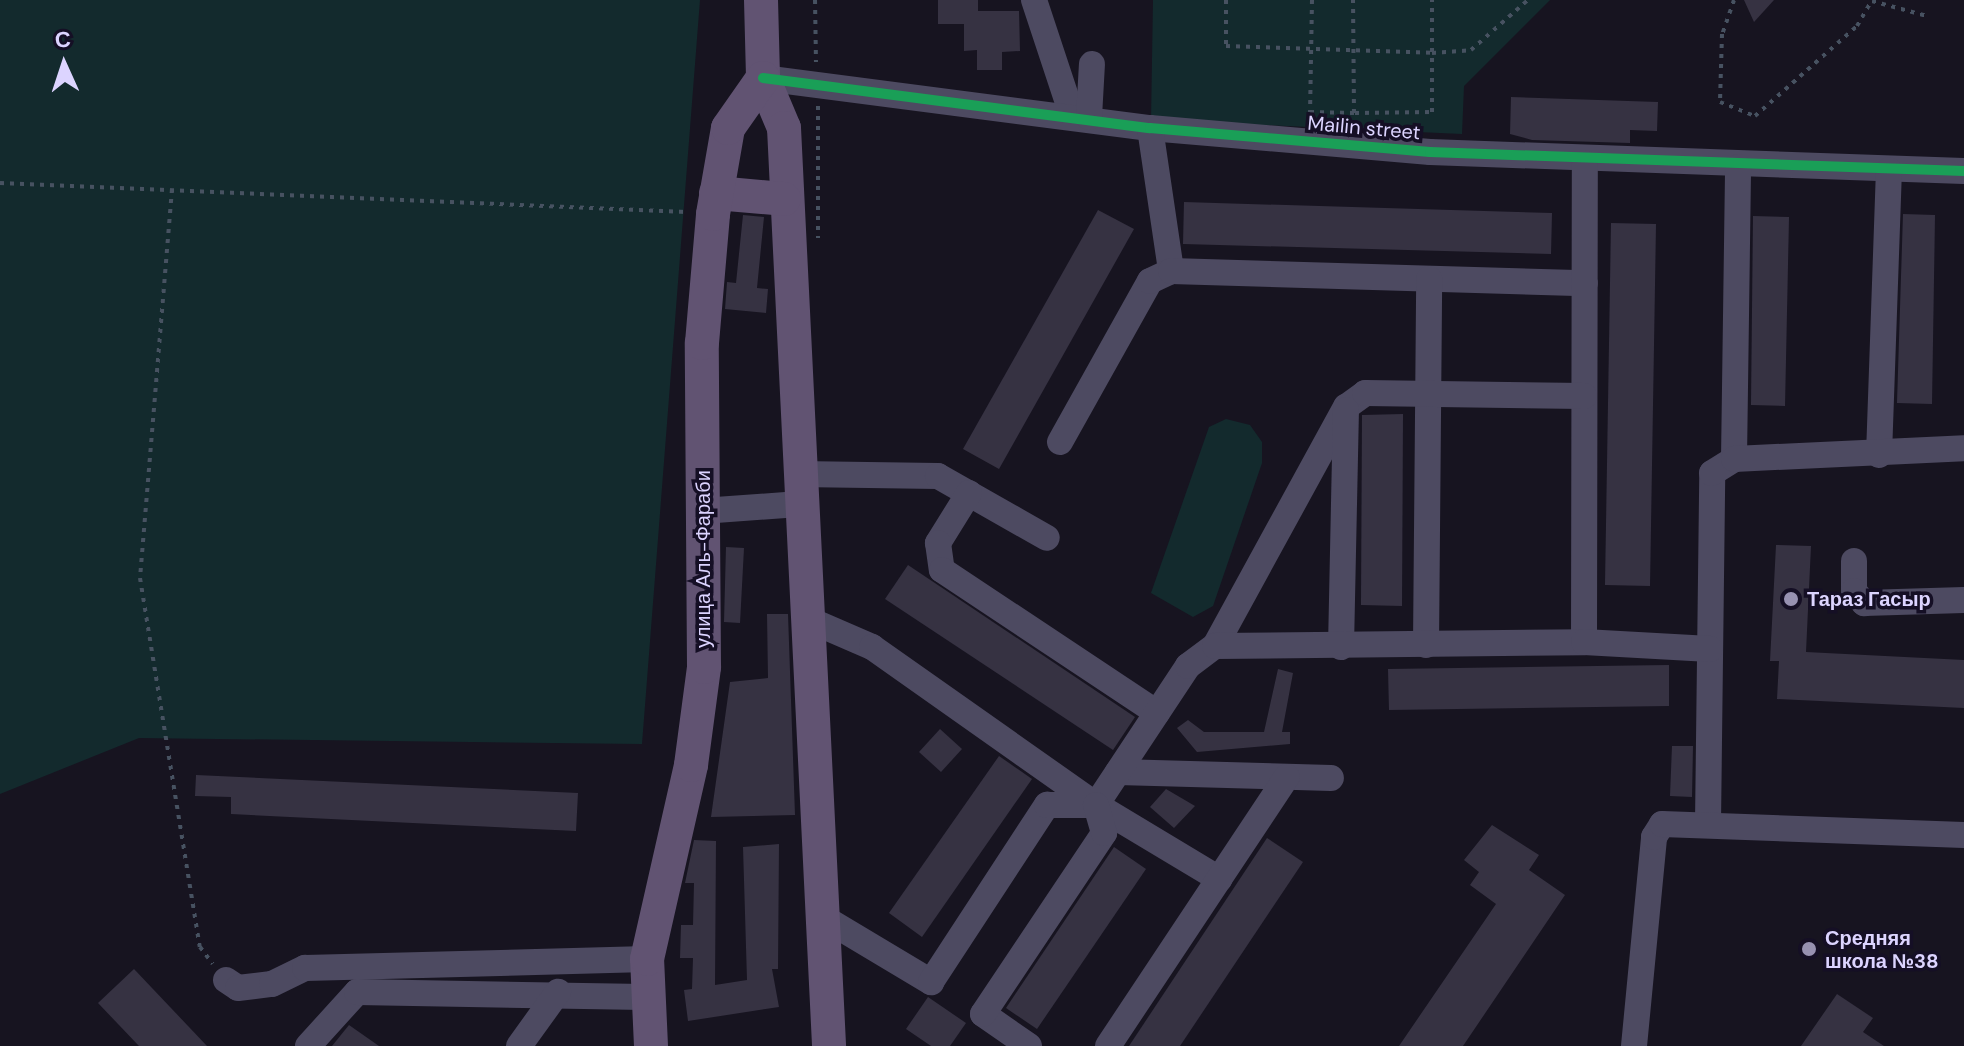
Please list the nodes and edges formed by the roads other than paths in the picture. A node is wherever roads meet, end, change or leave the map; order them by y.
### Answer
1 (761, 0) edge
2 (1034, 0) edge
3 (1092, 64) dead end
4 (763, 78) junction
5 (1080, 116) junction
6 (1150, 128) junction
7 (1585, 163) junction
8 (1738, 167) junction
9 (1889, 170) junction
10 (1964, 171) edge
11 (784, 199) junction
12 (714, 203) junction
13 (1171, 271) junction
14 (1429, 279) junction
15 (1585, 283) junction
16 (1429, 394) junction
17 (1584, 396) junction
18 (1346, 407) junction
19 (1060, 442) dead end
20 (1964, 448) edge
21 (1879, 455) junction
22 (1734, 459) junction
23 (799, 489) junction
24 (969, 493) junction
25 (702, 511) junction
26 (1047, 538) dead end
27 (1854, 561) dead end
28 (1964, 600) edge
29 (805, 618) junction
30 (1584, 642) junction
31 (1426, 645) junction
32 (1215, 646) junction
33 (1341, 647) junction
34 (1710, 649) junction
35 (1157, 713) junction
36 (1118, 772) junction
37 (1287, 777) junction
38 (1331, 778) dead end
39 (1096, 805) junction
40 (1708, 823) junction
41 (1964, 835) edge
42 (1219, 879) junction
43 (819, 915) junction
44 (647, 959) junction
45 (226, 980) road end
46 (558, 992) junction
47 (644, 997) junction
48 (1019, 1042) edge
49 (308, 1046) edge
50 (519, 1046) edge
51 (651, 1046) edge
52 (829, 1046) edge
53 (1108, 1046) edge
54 (1634, 1046) edge

1 - 4 main road
2 - 5 street
3 - 5 street
4 - 5 street, Mailin street
4 - 11 main road
4 - 12 main road, улица Аль-Фараби
5 - 6 street, Mailin street
6 - 7 street, Mailin street
6 - 13 street
7 - 8 street, Mailin street
7 - 15 street
8 - 9 street, Mailin street
8 - 22 street
9 - 10 street, Mailin street
9 - 21 street
11 - 12 main road
11 - 23 main road
12 - 25 main road, улица Аль-Фараби
13 - 14 street
13 - 19 street
14 - 15 street
14 - 16 street
15 - 17 street
16 - 17 street
16 - 18 street
16 - 31 street
17 - 30 street
18 - 32 street
18 - 33 street
20 - 21 street
21 - 22 street
22 - 34 street
23 - 24 street
23 - 25 street
23 - 29 main road
24 - 26 street
24 - 35 street
25 - 44 main road, улица Аль-Фараби
27 - 28 street
29 - 39 street
29 - 43 main road
30 - 31 street
30 - 34 street
31 - 33 street
32 - 33 street
32 - 35 street
34 - 40 street
35 - 36 street
36 - 37 street
36 - 39 street
37 - 38 street
37 - 42 street
39 - 42 street
39 - 43 street
39 - 48 street
40 - 41 street
40 - 54 street
42 - 53 street
43 - 52 main road
44 - 45 street
44 - 47 main road, улица Аль-Фараби
46 - 47 street
46 - 49 street
46 - 50 street
47 - 51 main road, улица Аль-Фараби

